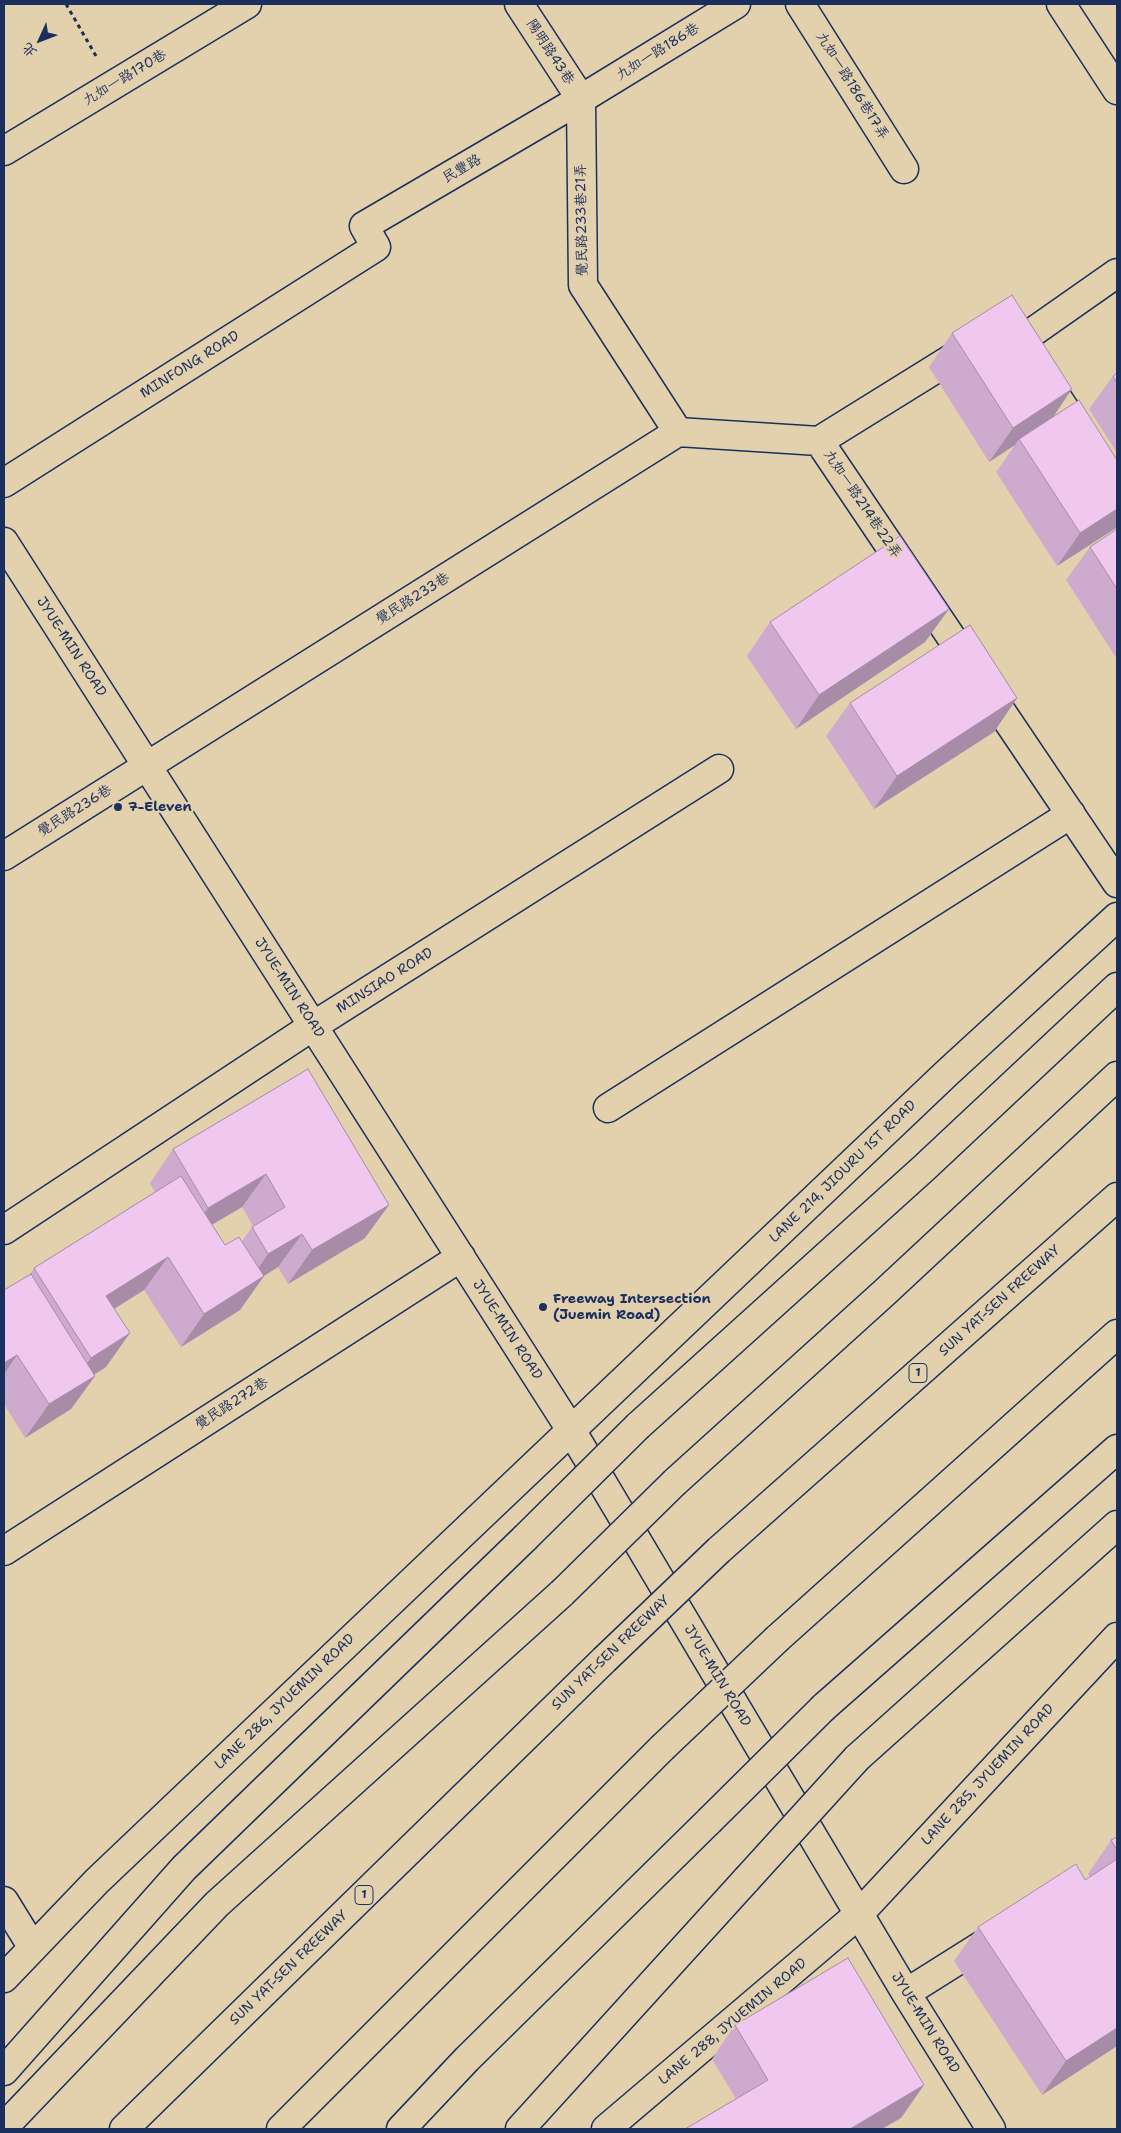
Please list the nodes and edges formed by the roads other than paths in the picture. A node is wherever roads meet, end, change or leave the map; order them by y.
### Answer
1 (247, 4) edge
2 (519, 4) edge
3 (736, 4) edge
4 (800, 4) edge
5 (1061, 4) edge
6 (1117, 90) edge
7 (581, 100) junction
8 (4, 151) edge
9 (904, 169) dead end
10 (1117, 273) edge
11 (1002, 336) junction
12 (678, 432) junction
13 (819, 441) junction
14 (4, 483) edge
15 (1117, 488) edge
16 (4, 542) edge
17 (147, 766) junction
18 (719, 769) dead end
19 (1071, 814) junction
20 (4, 856) edge
21 (1117, 883) edge
22 (1117, 917) edge
23 (1117, 987) edge
24 (314, 1026) junction
25 (1117, 1076) edge
26 (608, 1108) dead end
27 (1117, 1197) edge
28 (4, 1230) edge
29 (461, 1258) junction
30 (1117, 1334) edge
31 (571, 1430) junction
32 (1117, 1449) edge
33 (1117, 1525) edge
34 (4, 1551) edge
35 (1117, 1637) edge
36 (4, 1901) edge
37 (860, 1914) junction
38 (1007, 1929) edge
39 (33, 1948) junction
40 (4, 1978) edge
41 (906, 1993) junction
42 (4, 2071) edge
43 (4, 2127) edge
44 (124, 2129) edge
45 (281, 2129) edge
46 (401, 2129) edge
47 (520, 2129) edge
48 (606, 2129) edge
49 (991, 2129) edge

1 - 8 main road, 九如一路170巷
2 - 7 main road, 陽明路43巷
3 - 7 main road, 九如一路186巷
4 - 9 main road, 九如一路186巷17弄
5 - 6 main road
7 - 12 main road, 覺民路233巷21弄
7 - 14 main road, MINFONG ROAD
10 - 11 main road
11 - 13 main road
11 - 15 main road
12 - 13 main road, 九如一路214巷22弄
12 - 17 main road, 覺民路233巷
13 - 19 main road, 九如一路214巷22弄
16 - 17 main road, JYUE-MIN ROAD
17 - 20 main road, 覺民路236巷
17 - 24 main road, JYUE-MIN ROAD
18 - 24 main road, MINSIAO ROAD
19 - 21 main road, 九如一路214巷22弄
19 - 26 main road
22 - 31 main road, LANE 214, JIOURU 1ST ROAD
23 - 42 main road, bridge
24 - 28 main road, MINSIAO ROAD
24 - 29 main road, JYUE-MIN ROAD
25 - 43 main road, bridge
27 - 44 main road, SUN YAT-SEN FREEWAY / 1, bridge
29 - 31 main road, JYUE-MIN ROAD
29 - 34 main road, 覺民路272巷
30 - 45 main road, bridge
31 - 37 main road, JYUE-MIN ROAD
31 - 39 main road, LANE 286, JYUEMIN ROAD
32 - 46 main road, bridge
33 - 47 main road, bridge
35 - 37 main road, LANE 285, JYUEMIN ROAD
36 - 39 main road
37 - 41 main road, JYUE-MIN ROAD
37 - 48 main road, LANE 288, JYUEMIN ROAD
38 - 41 main road
39 - 40 main road, LANE 286, JYUEMIN ROAD
41 - 49 main road, JYUE-MIN ROAD

